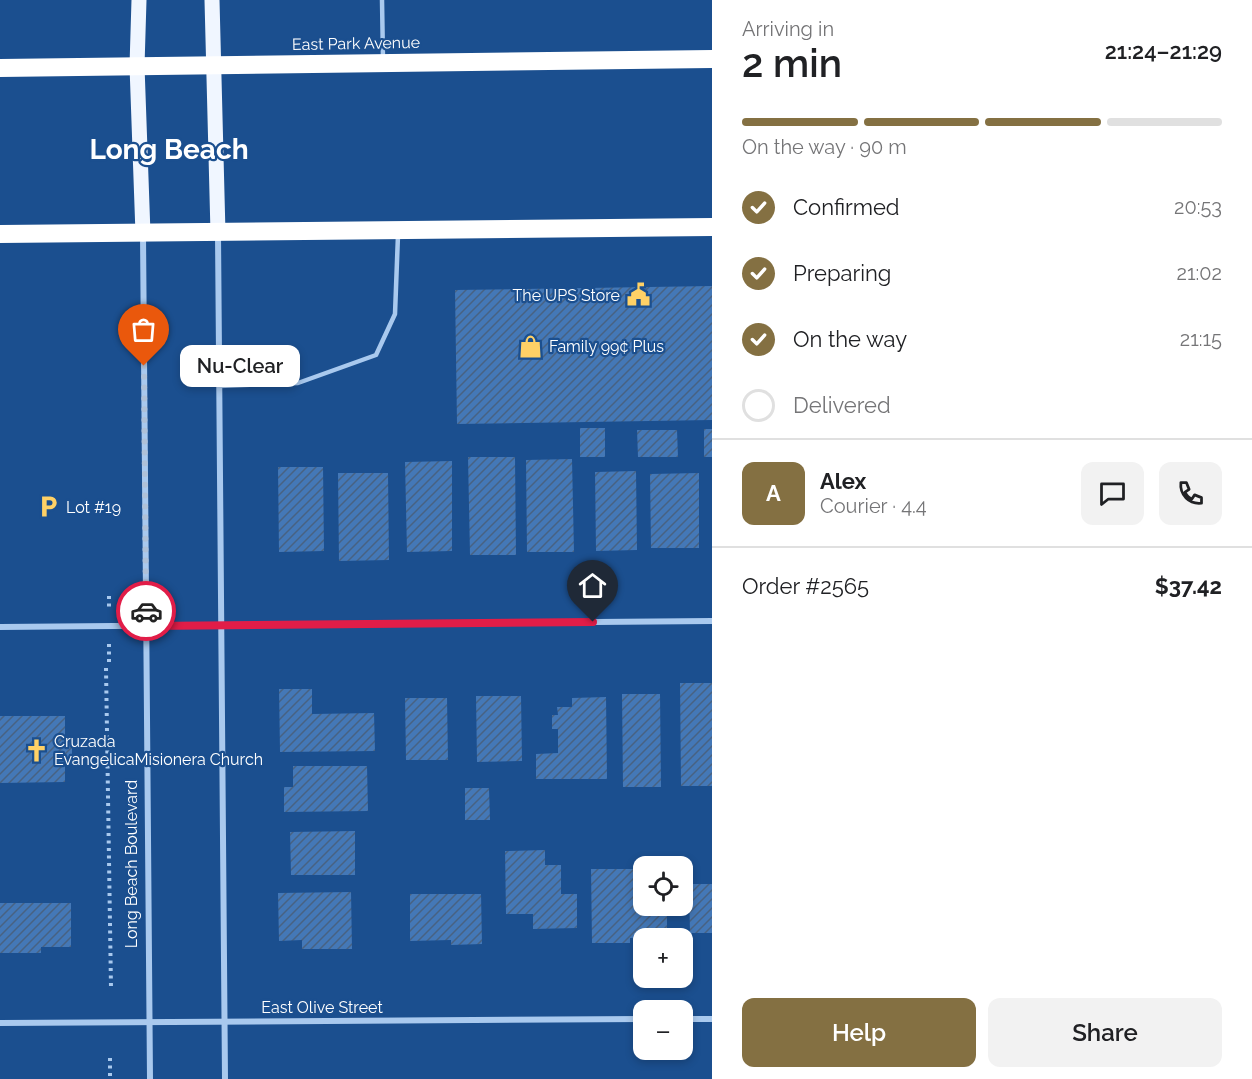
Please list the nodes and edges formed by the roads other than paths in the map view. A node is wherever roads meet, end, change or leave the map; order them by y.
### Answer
1 (139, 0) edge
2 (212, 0) edge
3 (381, 0) edge
4 (712, 59) edge
5 (383, 62) junction
6 (213, 65) junction
7 (137, 66) junction
8 (0, 68) edge
9 (712, 227) edge
10 (398, 229) junction
11 (218, 232) junction
12 (0, 234) edge
13 (143, 234) junction
14 (219, 386) junction
15 (712, 621) edge
16 (147, 626) junction
17 (221, 626) junction
18 (0, 627) edge
19 (633, 1019) edge
20 (693, 1019) edge
21 (712, 1019) edge
22 (225, 1021) junction
23 (150, 1022) junction
24 (0, 1023) edge
25 (150, 1079) edge
26 (225, 1079) edge

1 - 7 main road, Long Beach Boulevard
2 - 6 main road
3 - 5 lane
4 - 5 highway, East Park Avenue
5 - 6 highway, East Park Avenue
6 - 7 highway, East Park Avenue
6 - 11 main road
7 - 8 highway, East Park Avenue
7 - 13 main road, Long Beach Boulevard
9 - 10 highway
10 - 11 highway
10 - 14 lane
11 - 13 highway
11 - 14 street
12 - 13 highway
13 - 16 street, Long Beach Boulevard
14 - 17 street
15 - 17 street
16 - 17 street
16 - 18 street
16 - 23 street, Long Beach Boulevard
17 - 22 street
19 - 22 street, East Olive Street
20 - 21 street
22 - 23 street, East Olive Street
22 - 26 street
23 - 24 street, East Olive Street
23 - 25 street, Long Beach Boulevard

